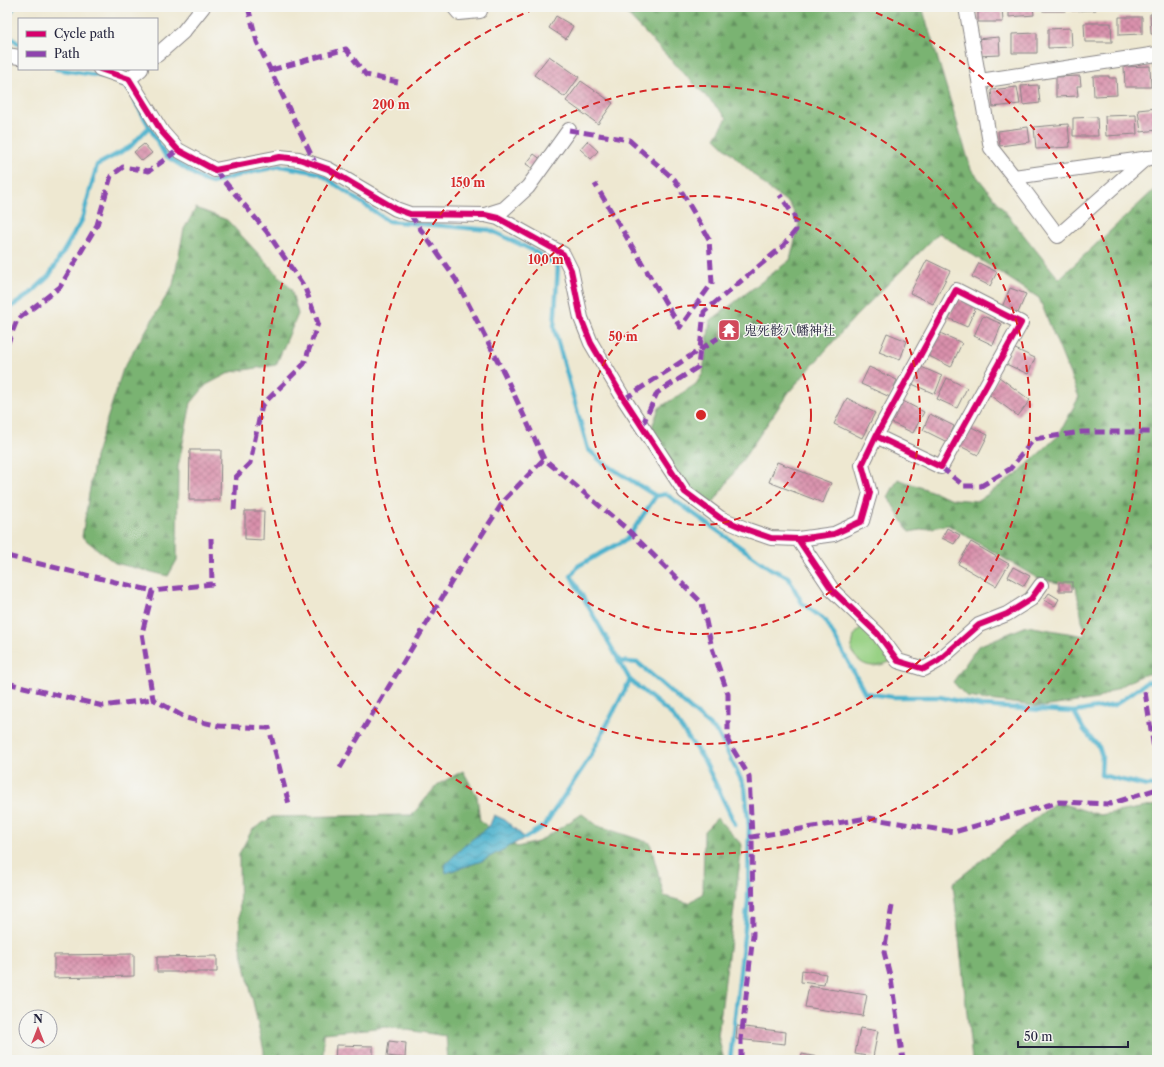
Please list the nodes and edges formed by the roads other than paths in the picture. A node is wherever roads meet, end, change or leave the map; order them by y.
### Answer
1 (203, 7) edge
2 (454, 7) edge
3 (966, 7) edge
4 (480, 11) dead end
5 (158, 54) edge
6 (1157, 54) edge
7 (7, 55) edge
8 (18, 57) edge
9 (103, 70) edge
10 (140, 70) edge
11 (129, 79) junction
12 (980, 81) junction
13 (570, 130) dead end
14 (1152, 157) edge
15 (1014, 178) junction
16 (485, 216) junction
17 (876, 436) junction
18 (798, 539) junction
19 (1041, 585) dead end

1 - 5 street
2 - 4 street
3 - 12 street
6 - 12 street
7 - 8 street
9 - 11 street
10 - 11 street
11 - 16 street
12 - 15 street
13 - 16 street
14 - 15 street
14 - 15 street
16 - 18 street
17 - 17 street
17 - 18 street
18 - 19 street

